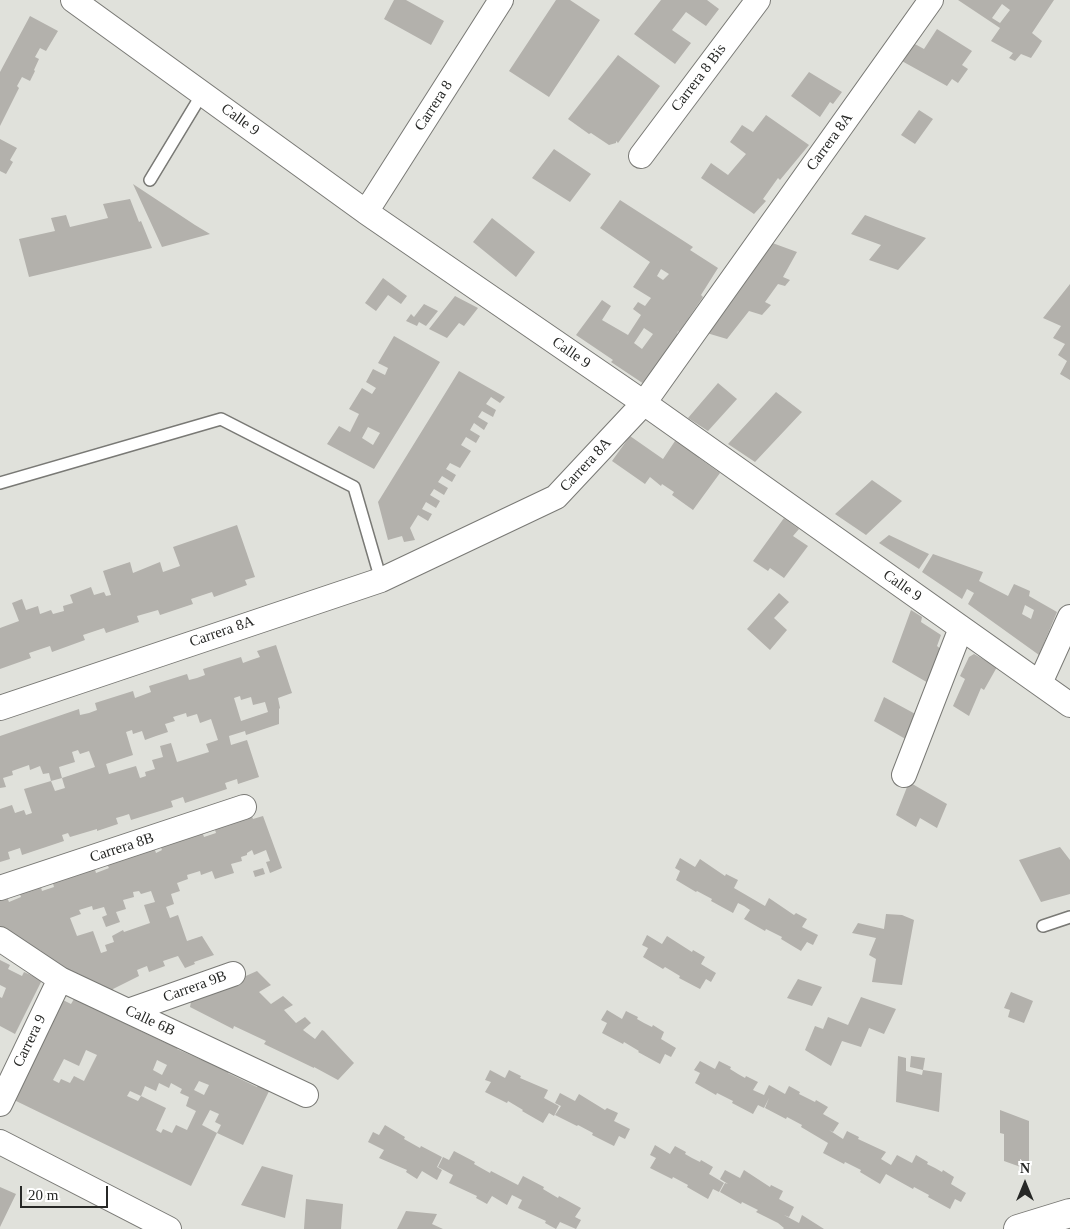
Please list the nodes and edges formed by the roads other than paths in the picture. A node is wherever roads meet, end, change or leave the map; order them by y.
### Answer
1 (73, 0) edge
2 (501, 0) edge
3 (758, 0) edge
4 (931, 0) edge
5 (202, 94) junction
6 (641, 156) dead end
7 (150, 180) dead end
8 (366, 212) junction
9 (644, 403) junction
10 (0, 483) edge
11 (381, 580) junction
12 (1070, 617) edge
13 (961, 628) junction
14 (1040, 683) junction
15 (1070, 705) edge
16 (0, 708) edge
17 (904, 776) dead end
18 (244, 807) dead end
19 (0, 888) edge
20 (1070, 916) edge
21 (1043, 926) dead end
22 (0, 939) edge
23 (233, 974) dead end
24 (60, 979) junction
25 (128, 1011) junction
26 (306, 1094) dead end
27 (0, 1104) edge
28 (0, 1142) edge
29 (1070, 1213) edge
30 (169, 1229) edge
31 (1018, 1229) edge

1 - 5 street, Calle 9
2 - 8 street, Carrera 8
3 - 6 street, Carrera 8 Bis
4 - 9 street, Carrera 8A
5 - 7 lane
5 - 8 street, Calle 9
8 - 9 street, Calle 9
9 - 11 street, Carrera 8A
9 - 13 street, Calle 9
10 - 11 lane
11 - 16 street, Carrera 8A
12 - 14 street
13 - 14 street, Calle 9
13 - 17 street
14 - 15 street, Calle 9
18 - 19 street, Carrera 8B
20 - 21 lane
22 - 24 street, Calle 6B
23 - 25 street, Carrera 9B
24 - 25 street, Calle 6B
24 - 27 street, Carrera 9
25 - 26 street, Calle 6B
28 - 30 street
29 - 31 main road

